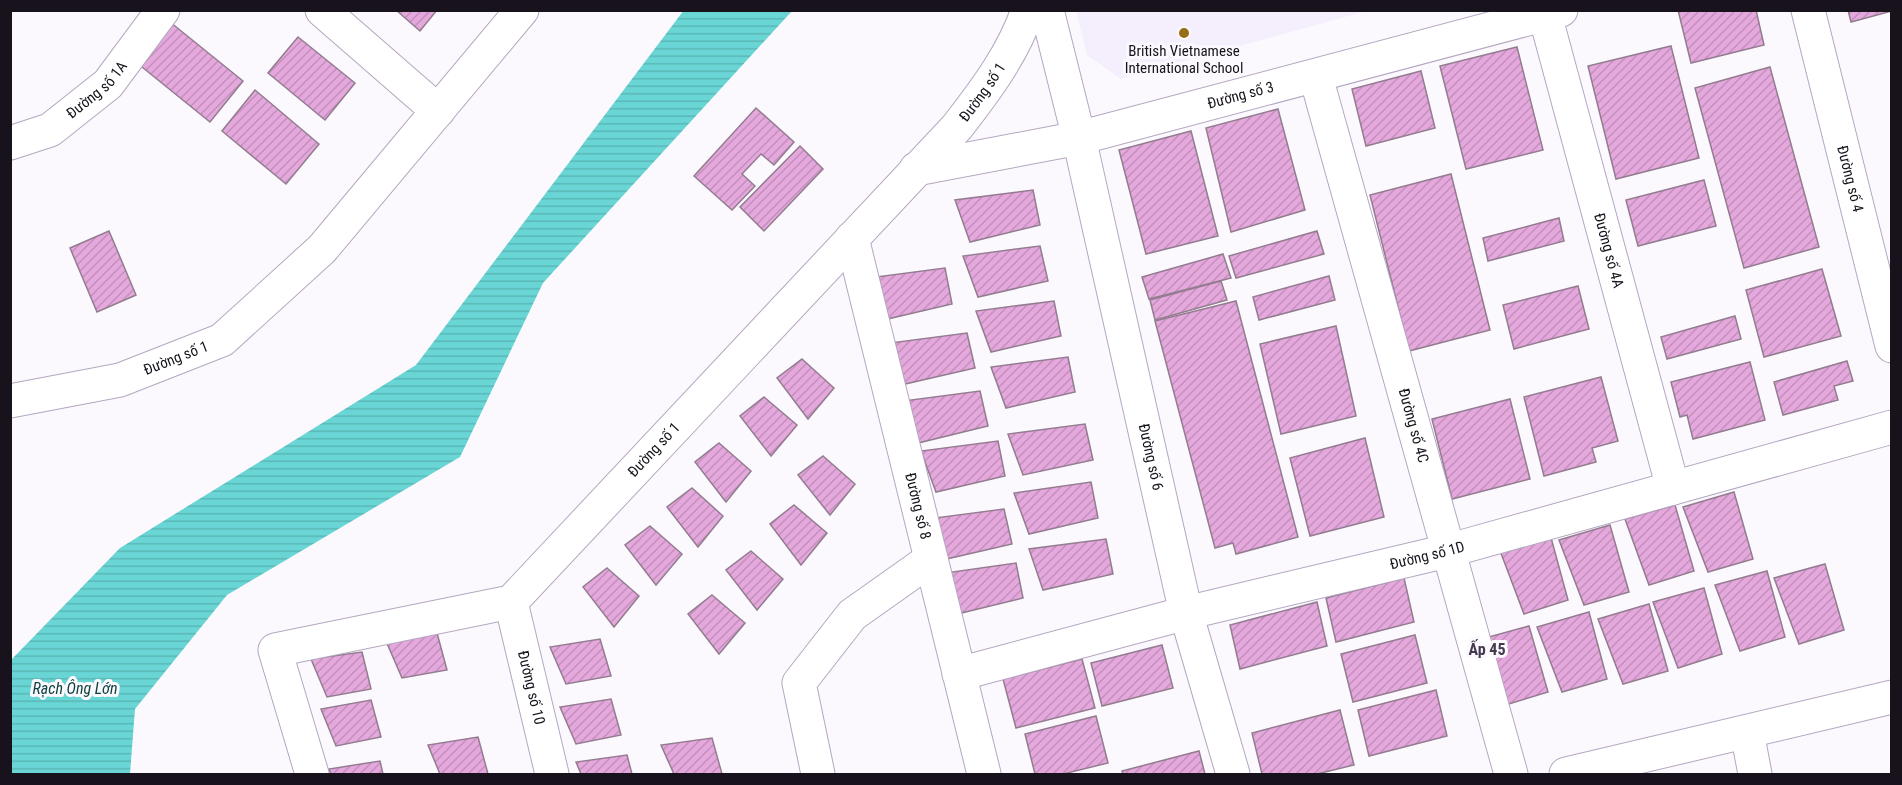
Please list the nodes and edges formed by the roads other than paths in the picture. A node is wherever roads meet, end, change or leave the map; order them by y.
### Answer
1 (163, 10) edge
2 (322, 10) edge
3 (522, 10) edge
4 (1028, 10) edge
5 (1047, 10) edge
6 (1808, 10) edge
7 (1553, 13) edge
8 (1316, 76) junction
9 (438, 111) junction
10 (1080, 138) junction
11 (10, 143) edge
12 (916, 169) junction
13 (852, 238) junction
14 (1892, 346) edge
15 (10, 401) edge
16 (1892, 427) edge
17 (1673, 488) junction
18 (1447, 551) junction
19 (931, 559) junction
20 (511, 602) junction
21 (1186, 613) junction
22 (959, 674) junction
23 (1892, 697) edge
24 (1747, 732) junction
25 (312, 774) edge
26 (552, 774) edge
27 (818, 774) edge
28 (984, 774) edge
29 (1233, 774) edge
30 (1511, 774) edge
31 (1566, 774) edge
32 (1755, 774) edge

1 - 11 street, Đường số 1A
2 - 9 street
3 - 9 street, Đường số 1
4 - 12 street, Đường số 1
5 - 10 street
6 - 14 street, Đường số 4
7 - 8 street, Đường số 3
7 - 17 street, Đường số 4A
8 - 10 street, Đường số 3
8 - 18 street, Đường số 4C
9 - 15 street, Đường số 1
10 - 12 street, Đường số 3
10 - 21 street, Đường số 6
12 - 13 street, Đường số 1
13 - 19 street, Đường số 8
13 - 20 street, Đường số 1
16 - 17 street, Đường số 1D
17 - 18 street, Đường số 1D
18 - 21 street, Đường số 1D
18 - 30 street, Đường số 4C
19 - 22 street, Đường số 8
19 - 27 street
20 - 25 street
20 - 26 street, Đường số 10
21 - 22 street, Đường số 1D
21 - 29 street, Đường số 6
22 - 28 street, Đường số 8
23 - 24 street
24 - 31 street
24 - 32 street

